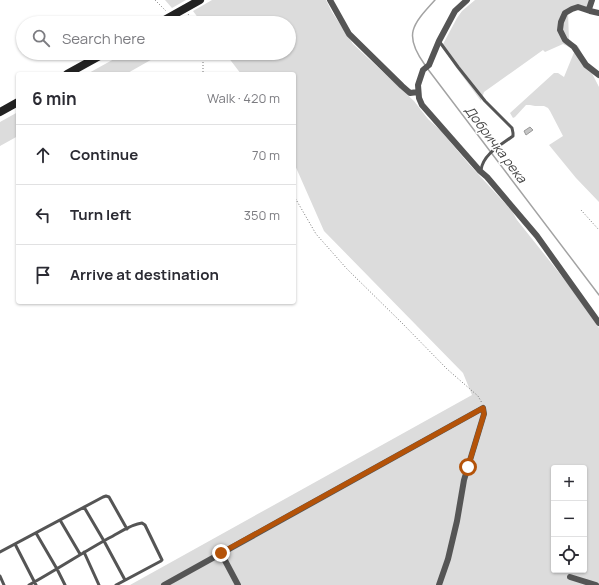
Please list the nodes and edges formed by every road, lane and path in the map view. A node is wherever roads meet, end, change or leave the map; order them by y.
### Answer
1 (155, 0) edge
2 (200, 0) edge
3 (330, 0) edge
4 (467, 0) edge
5 (592, 0) edge
6 (184, 9) junction
7 (590, 11) junction
8 (599, 13) edge
9 (171, 16) joint
10 (190, 16) edge
11 (440, 40) junction
12 (92, 60) edge
13 (203, 60) edge
14 (71, 72) edge
15 (203, 72) edge
16 (599, 75) edge
17 (418, 92) junction
18 (16, 103) edge
19 (0, 112) edge
20 (480, 171) junction
21 (296, 199) edge
22 (582, 210) dead end
23 (599, 230) edge
24 (599, 323) edge
25 (483, 408) junction
26 (84, 508) junction
27 (60, 520) junction
28 (127, 529) junction
29 (36, 533) junction
30 (104, 541) junction
31 (15, 544) junction
32 (0, 552) edge
33 (84, 552) junction
34 (221, 553) junction
35 (80, 554) junction
36 (57, 568) junction
37 (0, 576) edge
38 (570, 577) dead end
39 (126, 580) junction
40 (35, 584) edge
41 (4, 585) edge
42 (29, 585) edge
43 (65, 585) edge
44 (99, 585) edge
45 (116, 585) edge
46 (164, 585) edge
47 (238, 585) edge
48 (439, 585) edge
49 (596, 585) edge

1 - 9 path
2 - 6 main road
3 - 17 street
4 - 11 street
5 - 7 street
6 - 9 main road
6 - 10 path
7 - 8 street
7 - 16 street
11 - 17 street
11 - 20 lane
12 - 14 main road
13 - 15 path
17 - 20 street
18 - 19 main road
20 - 24 street
21 - 25 path
22 - 23 path
25 - 34 street
25 - 48 street
26 - 27 lane
26 - 28 lane
26 - 30 lane
27 - 29 lane
27 - 35 lane
28 - 30 lane
28 - 39 lane
29 - 31 lane
29 - 36 lane
30 - 33 lane
30 - 39 lane
31 - 32 lane
31 - 40 lane
33 - 35 lane
33 - 44 lane
34 - 46 street
34 - 47 street
35 - 36 lane
36 - 40 lane
36 - 43 lane
37 - 41 lane
38 - 49 street
39 - 45 lane
40 - 42 lane

